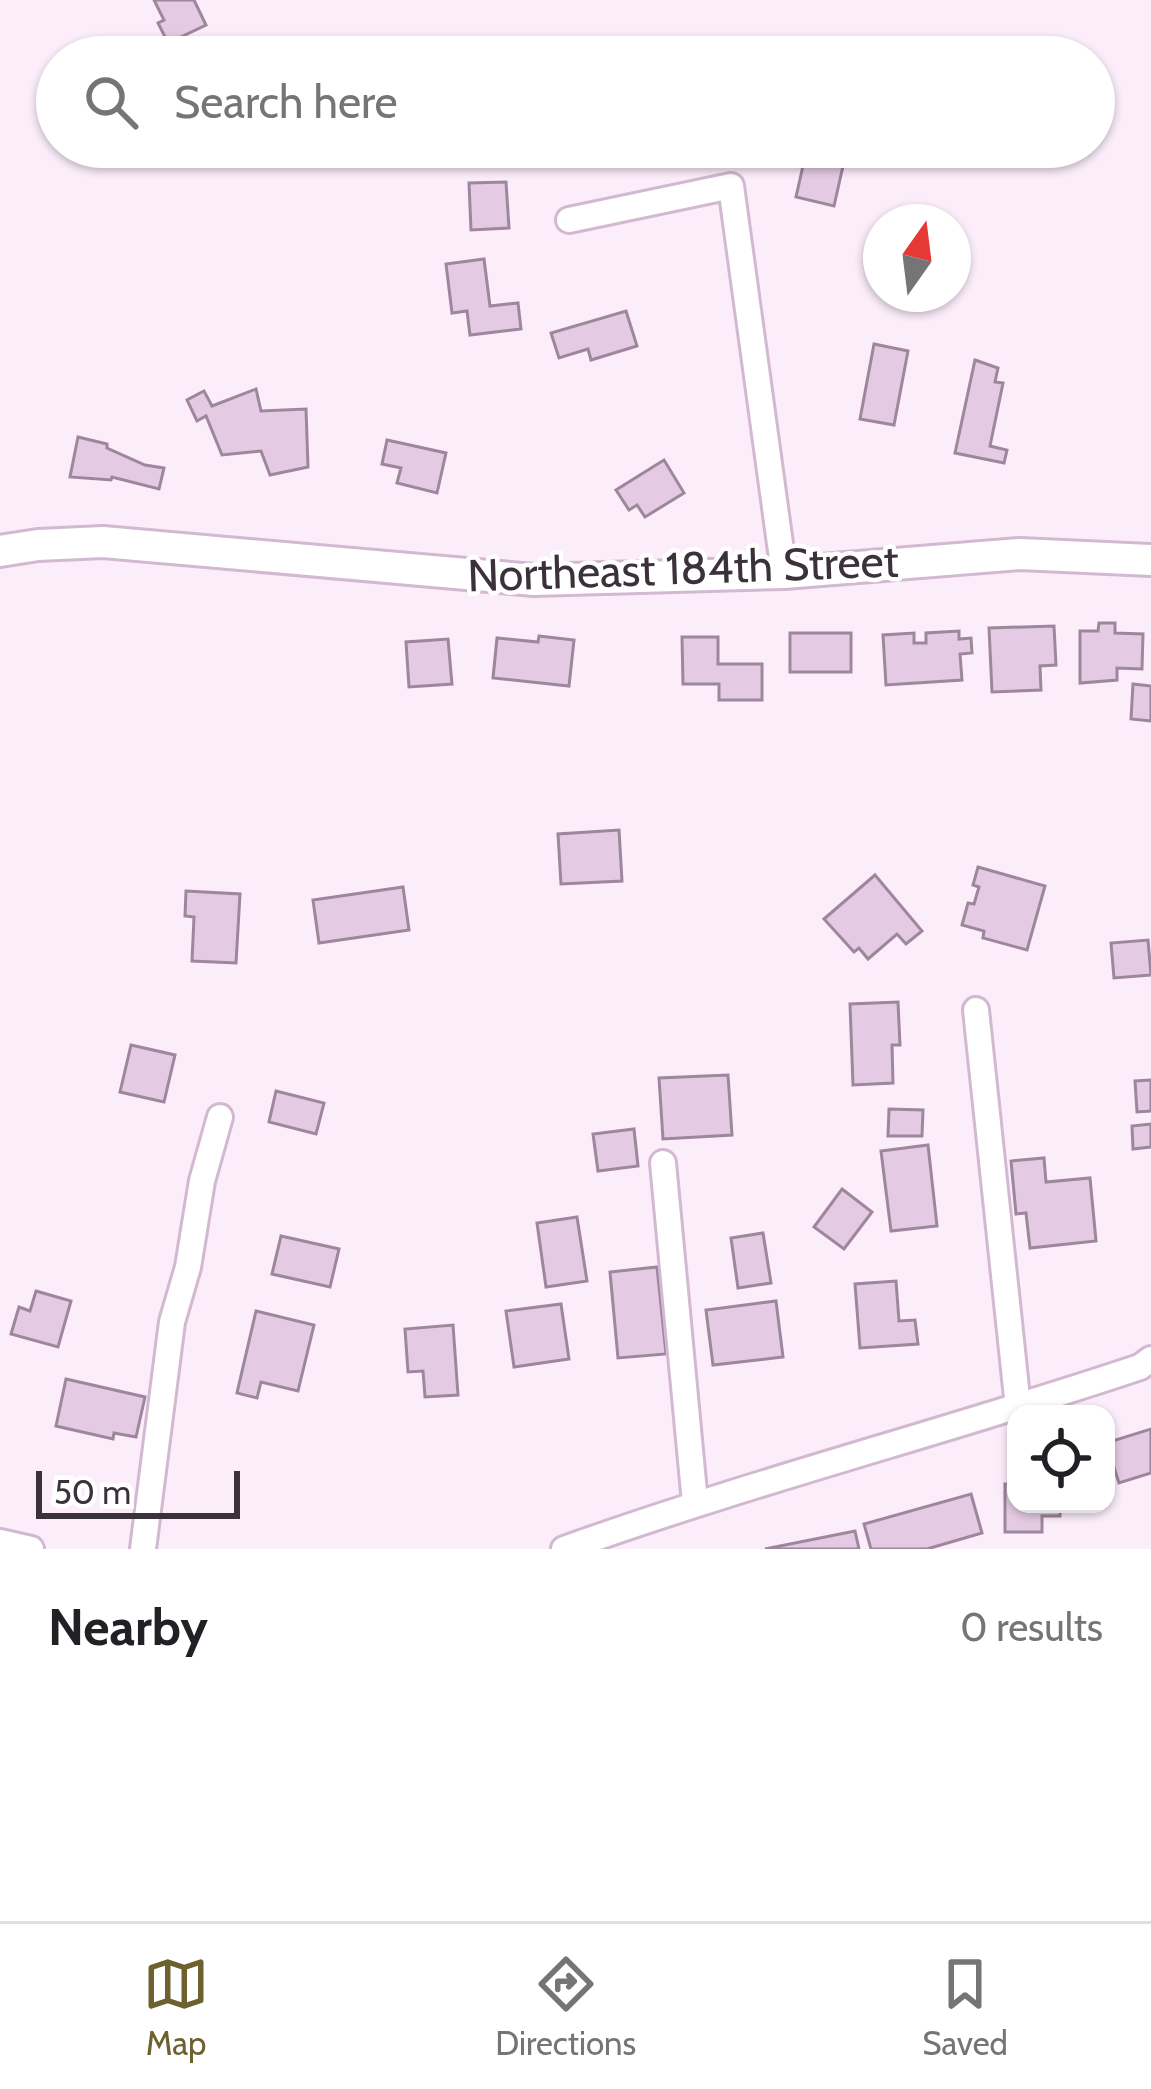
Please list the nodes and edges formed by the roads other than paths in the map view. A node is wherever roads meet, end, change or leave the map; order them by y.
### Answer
1 (569, 220) dead end
2 (0, 551) edge
3 (1151, 560) edge
4 (784, 573) junction
5 (976, 1010) dead end
6 (220, 1117) dead end
7 (663, 1163) dead end
8 (1151, 1359) edge
9 (1018, 1405) edge
10 (1024, 1405) edge
11 (1007, 1410) edge
12 (695, 1503) junction
13 (0, 1542) edge
14 (31, 1549) edge
15 (143, 1549) edge
16 (564, 1549) edge

1 - 4 street
2 - 4 street, Northeast 184th Street
3 - 4 street, Northeast 184th Street
5 - 9 street
6 - 15 street
7 - 12 street
8 - 10 street
11 - 12 street
12 - 16 street
13 - 14 street

